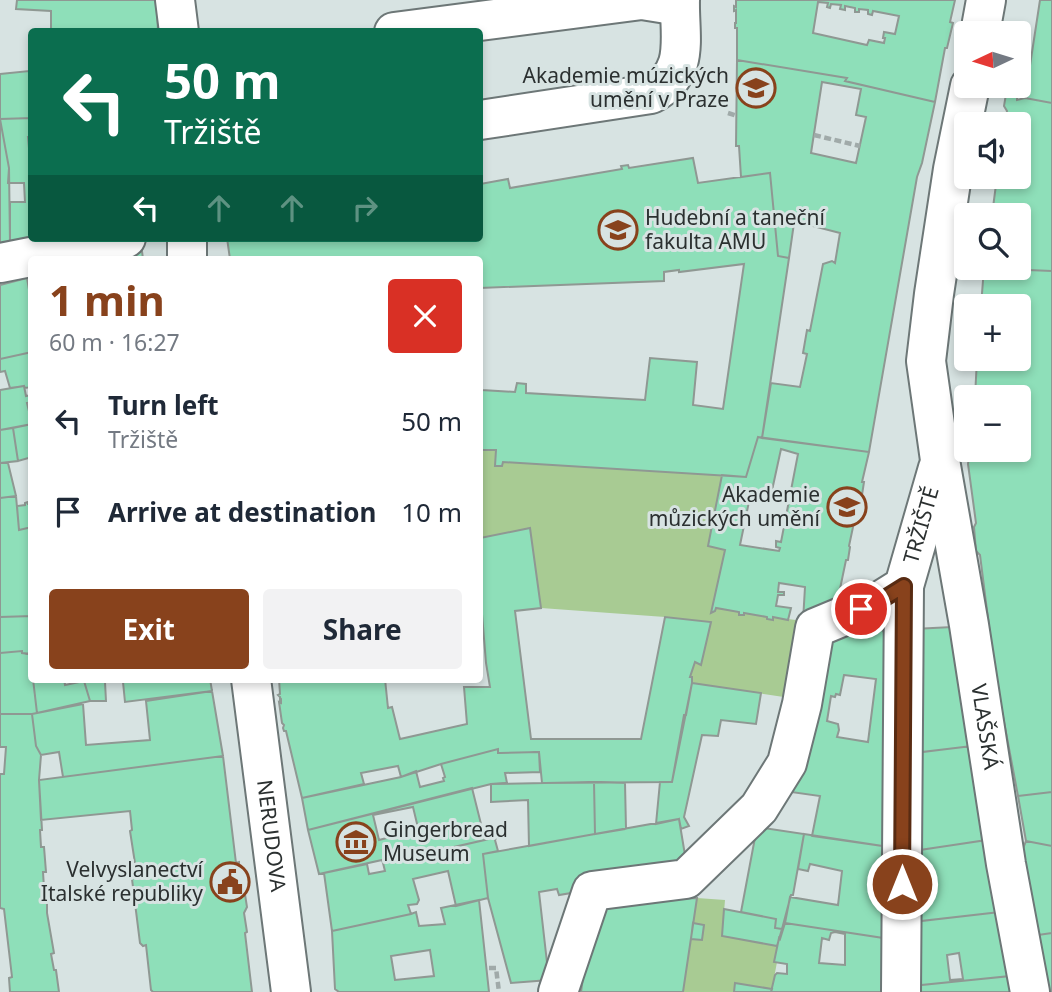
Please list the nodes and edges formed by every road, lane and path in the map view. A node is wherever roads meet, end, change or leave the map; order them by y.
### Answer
1 (176, 0) edge
2 (986, 0) edge
3 (680, 5) edge
4 (982, 21) edge
5 (179, 28) edge
6 (425, 28) edge
7 (968, 98) edge
8 (728, 113) dead end
9 (737, 116) dead end
10 (483, 120) edge
11 (814, 135) dead end
12 (860, 146) dead end
13 (106, 242) edge
14 (35, 256) edge
15 (28, 257) edge
16 (0, 263) edge
17 (940, 460) junction
18 (904, 586) junction
19 (252, 683) edge
20 (489, 968) dead end
21 (292, 992) edge
22 (499, 992) edge
23 (558, 992) edge
24 (901, 992) edge
25 (1030, 992) edge

1 - 5 street
2 - 4 street
3 - 6 street
3 - 10 street
7 - 17 street, TRŽIŠTĚ
8 - 9 path
11 - 12 path
13 - 14 street
15 - 16 street
17 - 18 street, TRŽIŠTĚ
17 - 25 street, VLAŠSKÁ
18 - 23 street, TRŽIŠTĚ
18 - 24 street
19 - 21 street, NERUDOVA
20 - 22 path

